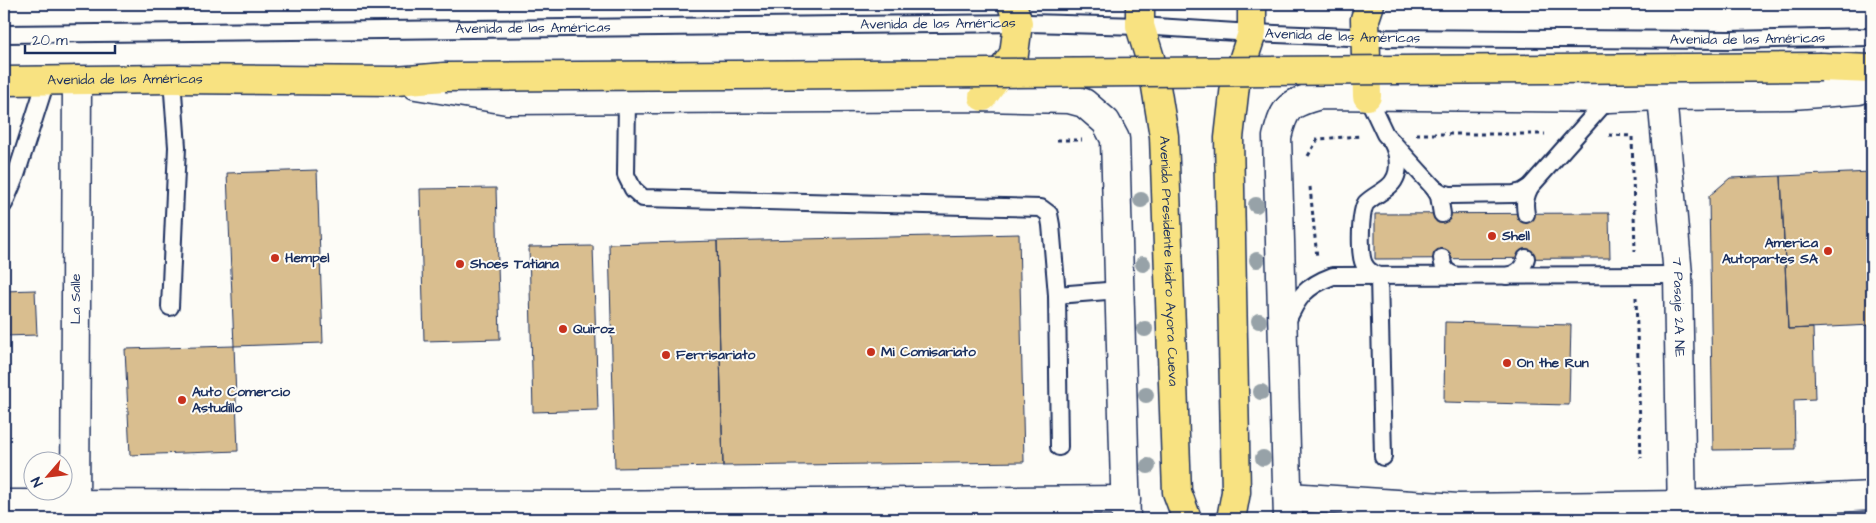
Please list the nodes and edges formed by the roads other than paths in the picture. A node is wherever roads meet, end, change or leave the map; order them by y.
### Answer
1 (1252, 4) edge
2 (1370, 4) edge
3 (1015, 14) edge
4 (1140, 15) edge
5 (1252, 33) junction
6 (4, 34) edge
7 (1366, 37) junction
8 (1872, 37) edge
9 (1872, 69) edge
10 (172, 79) junction
11 (77, 80) junction
12 (4, 81) edge
13 (46, 81) junction
14 (396, 81) junction
15 (1872, 85) edge
16 (1366, 96) junction
17 (1662, 96) junction
18 (983, 97) junction
19 (1609, 98) junction
20 (627, 99) junction
21 (1392, 142) junction
22 (1530, 187) junction
23 (1434, 188) junction
24 (4, 204) edge
25 (1442, 214) dead end
26 (1526, 214) dead end
27 (1442, 258) dead end
28 (1526, 258) dead end
29 (1678, 275) junction
30 (1379, 276) junction
31 (1457, 276) junction
32 (1507, 276) junction
33 (1119, 290) junction
34 (1056, 295) junction
35 (170, 307) dead end
36 (1282, 333) junction
37 (1059, 447) dead end
38 (1383, 456) dead end
39 (1872, 496) edge
40 (4, 504) edge
41 (1289, 508) edge
42 (1126, 509) edge
43 (76, 512) edge
44 (409, 512) edge
45 (591, 512) edge
46 (1683, 512) edge
47 (1458, 514) edge
48 (1187, 519) edge
49 (1231, 519) edge

1 - 5 main road
2 - 7 main road
3 - 4 lane, Avenida de las Américas
3 - 6 lane, Avenida de las Américas
3 - 18 main road
4 - 5 lane, Avenida de las Américas
4 - 48 main road, Avenida Presidente Isidro Ayora Cueva
5 - 7 lane, Avenida de las Américas
5 - 49 main road
7 - 8 lane, Avenida de las Américas
7 - 16 main road
9 - 14 main road, Avenida de las Américas, bridge
10 - 11 main road, Avenida de las Américas
10 - 14 main road, Avenida de las Américas
10 - 35 lane
11 - 13 main road, Avenida de las Américas
11 - 43 street, La Salle
12 - 13 main road, Avenida de las Américas
13 - 24 lane
14 - 20 street, Avenida de las Américas
15 - 17 street
16 - 19 street
16 - 21 lane
16 - 36 street
17 - 19 street
17 - 29 street, 7 Pasaje 2A NE
18 - 20 street, Avenida de las Américas
18 - 33 street, Avenida de las Américas
19 - 22 lane
20 - 34 lane
21 - 23 lane
21 - 30 lane
22 - 23 lane
22 - 26 lane
23 - 25 lane
27 - 31 lane
28 - 32 lane
29 - 32 lane
29 - 46 street, 7 Pasaje 2A NE
30 - 31 lane
30 - 36 lane
30 - 38 lane
31 - 32 lane
33 - 34 lane
33 - 42 street
34 - 37 lane
36 - 41 street
39 - 46 street
40 - 43 street
41 - 47 street
42 - 45 street
43 - 44 street
44 - 45 street
46 - 47 street

